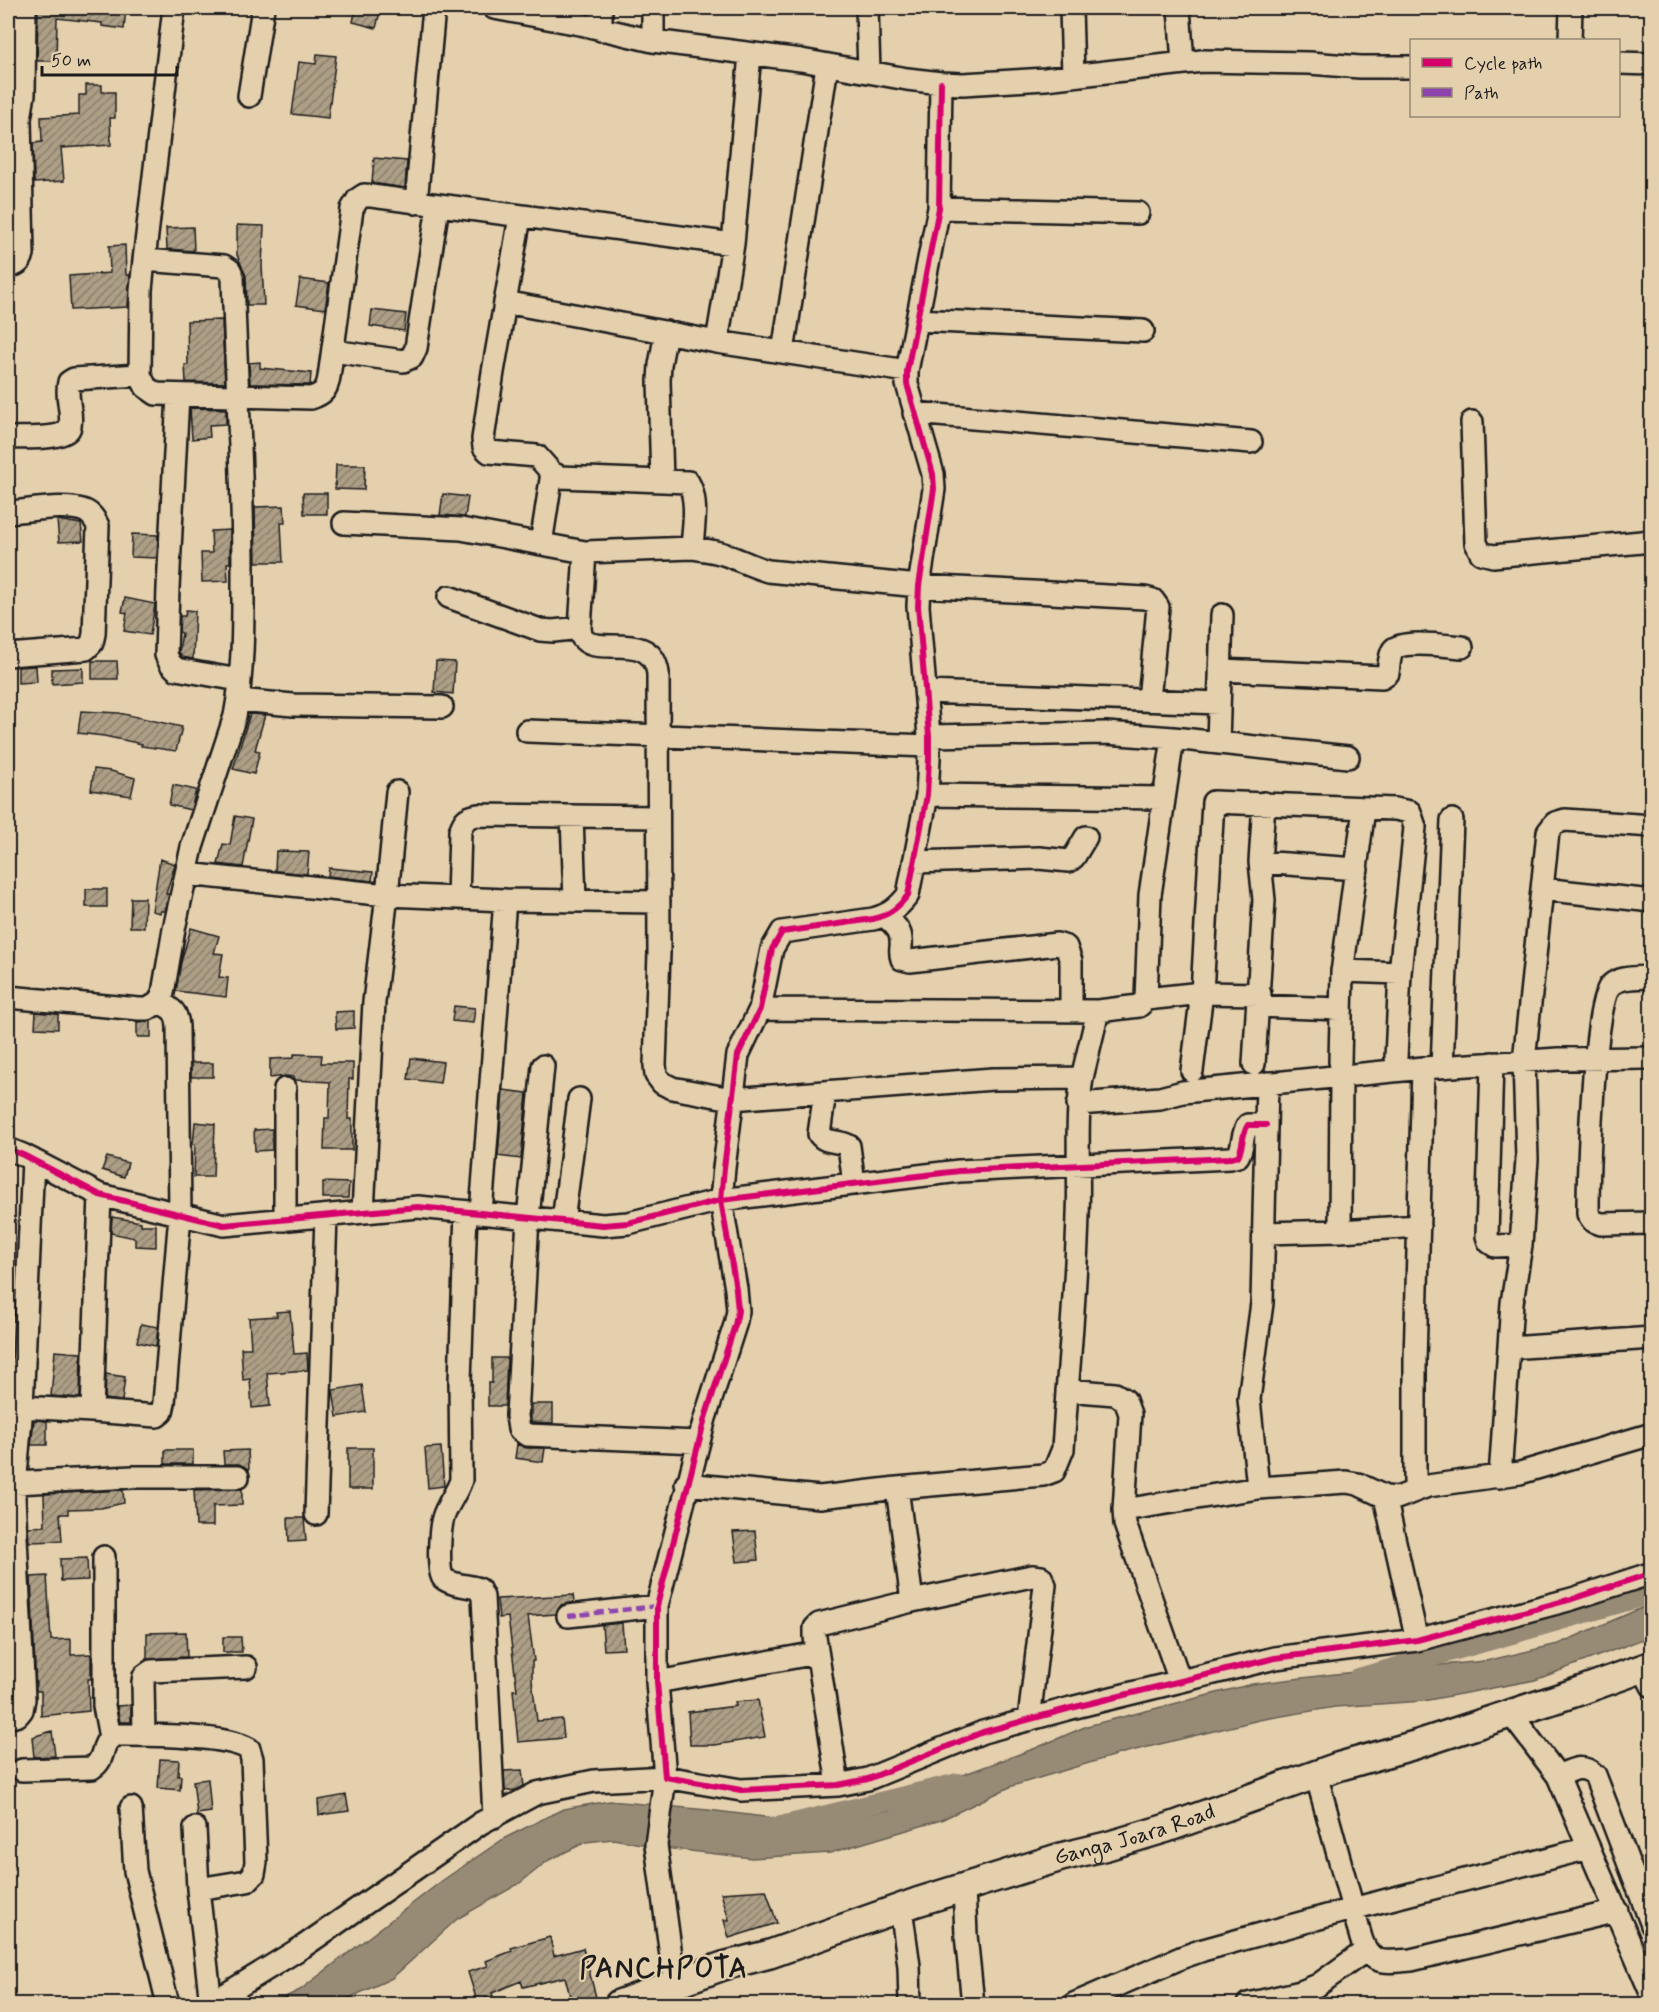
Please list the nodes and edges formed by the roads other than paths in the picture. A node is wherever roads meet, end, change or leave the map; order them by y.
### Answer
1 (25, 8) edge
2 (174, 8) edge
3 (263, 8) edge
4 (434, 8) edge
5 (494, 8) edge
6 (602, 8) edge
7 (653, 8) edge
8 (867, 8) edge
9 (1071, 8) edge
10 (1179, 8) edge
11 (1571, 8) edge
12 (528, 11) edge
13 (602, 30) junction
14 (1570, 39) edge
15 (652, 41) junction
16 (750, 54) junction
17 (1183, 63) junction
18 (1620, 63) edge
19 (1652, 64) edge
20 (827, 66) junction
21 (1410, 67) edge
22 (869, 72) junction
23 (1073, 76) junction
24 (942, 82) junction
25 (249, 96) dead end
26 (416, 203) junction
27 (438, 206) junction
28 (939, 208) junction
29 (1138, 213) dead end
30 (520, 217) junction
31 (733, 244) junction
32 (144, 260) junction
33 (8, 267) edge
34 (505, 302) junction
35 (917, 320) junction
36 (1143, 331) dead end
37 (666, 332) junction
38 (717, 342) junction
39 (333, 351) junction
40 (783, 352) junction
41 (907, 371) junction
42 (140, 375) junction
43 (178, 395) junction
44 (237, 396) junction
45 (915, 413) junction
46 (1472, 422) dead end
47 (8, 438) edge
48 (1251, 442) dead end
49 (552, 473) junction
50 (662, 480) junction
51 (8, 512) edge
52 (344, 523) dead end
53 (1652, 541) edge
54 (541, 544) junction
55 (692, 548) junction
56 (585, 552) junction
57 (919, 586) junction
58 (449, 597) dead end
59 (1222, 615) dead end
60 (579, 628) junction
61 (1462, 647) dead end
62 (8, 655) edge
63 (1220, 670) junction
64 (239, 690) junction
65 (926, 692) junction
66 (1149, 700) junction
67 (1219, 703) junction
68 (442, 707) dead end
69 (527, 731) dead end
70 (658, 735) junction
71 (1173, 738) junction
72 (929, 741) junction
73 (1218, 743) junction
74 (1348, 758) dead end
75 (397, 792) dead end
76 (927, 795) junction
77 (1164, 798) junction
78 (1264, 803) junction
79 (1364, 809) junction
80 (572, 816) junction
81 (658, 817) junction
82 (1452, 820) dead end
83 (1652, 826) edge
84 (1086, 837) dead end
85 (914, 862) junction
86 (1260, 862) junction
87 (1357, 869) junction
88 (186, 874) junction
89 (1542, 889) junction
90 (387, 895) junction
91 (458, 898) junction
92 (505, 900) junction
93 (575, 901) junction
94 (1652, 901) edge
95 (658, 902) junction
96 (885, 916) junction
97 (1342, 971) junction
98 (1400, 973) junction
99 (1652, 977) edge
100 (1202, 993) junction
101 (8, 997) edge
102 (1146, 999) junction
103 (1259, 1000) junction
104 (159, 1002) junction
105 (760, 1009) junction
106 (1340, 1010) junction
107 (1071, 1011) junction
108 (1098, 1011) junction
109 (1396, 1058) dead end
110 (1594, 1058) junction
111 (1652, 1058) edge
112 (1524, 1061) junction
113 (1492, 1063) junction
114 (1254, 1064) dead end
115 (543, 1066) dead end
116 (1433, 1067) junction
117 (1341, 1069) junction
118 (1192, 1071) dead end
119 (1082, 1078) junction
120 (1267, 1083) junction
121 (285, 1089) dead end
122 (825, 1092) junction
123 (579, 1099) dead end
124 (732, 1100) junction
125 (1078, 1104) junction
126 (1266, 1125) junction
127 (8, 1149) edge
128 (33, 1160) junction
129 (1079, 1166) junction
130 (854, 1184) junction
131 (100, 1195) junction
132 (721, 1200) junction
133 (363, 1212) junction
134 (473, 1213) junction
135 (180, 1215) junction
136 (326, 1216) junction
137 (528, 1218) junction
138 (285, 1220) junction
139 (563, 1221) junction
140 (1652, 1223) edge
141 (1419, 1226) junction
142 (1340, 1231) junction
143 (1264, 1233) junction
144 (1521, 1245) junction
145 (17, 1319) edge
146 (1652, 1338) edge
147 (1509, 1348) junction
148 (1067, 1390) junction
149 (22, 1407) junction
150 (92, 1411) junction
151 (1652, 1434) edge
152 (698, 1442) junction
153 (238, 1477) dead end
154 (1500, 1477) junction
155 (15, 1483) junction
156 (686, 1484) junction
157 (897, 1488) junction
158 (1258, 1488) junction
159 (1415, 1490) junction
160 (1385, 1497) junction
161 (1124, 1510) junction
162 (316, 1514) dead end
163 (104, 1557) dead end
164 (1652, 1573) edge
165 (912, 1601) junction
166 (657, 1606) junction
167 (568, 1616) dead end
168 (1417, 1640) junction
169 (817, 1653) junction
170 (246, 1667) dead end
171 (1649, 1673) edge
172 (1180, 1681) junction
173 (657, 1682) junction
174 (1510, 1713) junction
175 (8, 1718) edge
176 (1029, 1720) junction
177 (144, 1735) junction
178 (110, 1737) junction
179 (22, 1770) dead end
180 (1316, 1774) junction
181 (1558, 1776) junction
182 (664, 1783) junction
183 (838, 1785) junction
184 (131, 1808) dead end
185 (494, 1817) junction
186 (195, 1828) dead end
187 (1589, 1848) junction
188 (1643, 1881) edge
189 (964, 1887) junction
190 (198, 1889) junction
191 (902, 1908) junction
192 (1352, 1909) junction
193 (1617, 1911) junction
194 (1652, 1925) edge
195 (1365, 1952) junction
196 (675, 1985) junction
197 (1652, 1995) edge
198 (1103, 1998) edge
199 (168, 2004) edge
200 (211, 2004) edge
201 (618, 2004) edge
202 (910, 2004) edge
203 (973, 2004) edge
204 (1074, 2004) edge
205 (1248, 2004) edge

1 - 33 street
2 - 32 street
3 - 25 street
4 - 26 street
5 - 12 street
6 - 13 street
7 - 15 street
8 - 22 street
9 - 23 street
10 - 17 street
11 - 14 street
12 - 13 street
13 - 15 street
15 - 16 street
16 - 20 street
16 - 31 street
17 - 21 street
17 - 23 street
18 - 19 street
20 - 22 street
20 - 40 street
22 - 24 street
23 - 24 street
24 - 28 street
26 - 27 street
26 - 39 street
27 - 30 street
27 - 39 street
28 - 29 street
28 - 35 street
30 - 31 street
30 - 34 street
31 - 38 street
32 - 42 street
32 - 44 street
34 - 37 street
34 - 49 street
35 - 36 street
35 - 41 street
37 - 38 street
37 - 50 street
38 - 40 street
39 - 44 street
40 - 41 street
41 - 45 street
42 - 43 street
42 - 47 street
43 - 44 street
43 - 64 street
44 - 64 street
45 - 48 street
45 - 57 street
46 - 53 street
49 - 50 street
49 - 54 street
50 - 55 street
51 - 62 street
52 - 54 street
54 - 56 street
55 - 56 street
55 - 57 street
56 - 60 street
57 - 65 street
57 - 66 street
58 - 60 street
59 - 63 street
60 - 70 street
61 - 63 street
63 - 67 street
64 - 68 street
64 - 88 street
65 - 66 street
65 - 72 street
66 - 67 street
67 - 73 street
69 - 70 street
70 - 72 street
70 - 81 street
71 - 72 street
71 - 73 street
71 - 77 street
72 - 76 street
73 - 74 street
75 - 90 street
76 - 77 street
76 - 85 street
77 - 102 street
78 - 79 street
78 - 86 street
78 - 100 street
79 - 87 street
79 - 98 street
80 - 81 street
80 - 91 street
80 - 93 street
81 - 95 street
82 - 116 street
83 - 89 street
84 - 85 street
85 - 96 street
86 - 87 street
86 - 103 street
87 - 97 street
88 - 90 street
88 - 104 street
89 - 94 street
89 - 112 street
90 - 91 street
90 - 133 street
91 - 92 street
92 - 93 street
92 - 134 street
93 - 95 street
95 - 124 street
96 - 105 street
96 - 107 street
97 - 98 street
97 - 106 street
98 - 109 street
99 - 110 street
100 - 102 street
100 - 103 street
100 - 118 street
101 - 104 street
102 - 108 street
103 - 106 street
103 - 114 street
104 - 135 street
105 - 107 street
105 - 124 street
106 - 117 street
107 - 108 street
108 - 119 street
110 - 111 street
110 - 112 street
110 - 140 street
112 - 113 street
112 - 144 street
113 - 116 street
113 - 144 street
115 - 137 street
116 - 117 street
116 - 141 street
117 - 120 street
117 - 142 street
119 - 122 street
119 - 125 street
120 - 125 street
120 - 126 street
121 - 138 street
122 - 124 street
122 - 130 street
123 - 139 street
124 - 132 street
125 - 129 street
126 - 129 street
126 - 143 street
127 - 128 street
128 - 131 street
128 - 145 street
129 - 130 street
129 - 148 street
130 - 132 street
131 - 135 street
131 - 150 street
132 - 139 street
132 - 152 street
133 - 134 street
133 - 136 street
134 - 137 street
134 - 185 street
135 - 138 street
135 - 150 street
136 - 138 street
136 - 162 street
137 - 139 street
137 - 152 street
141 - 142 street
141 - 159 street
142 - 143 street
143 - 158 street
144 - 147 street
145 - 149 street
146 - 147 street
147 - 154 street
148 - 157 street
148 - 161 street
149 - 150 street
149 - 155 street
151 - 154 street
152 - 156 street
153 - 155 street
154 - 159 street
155 - 175 street
156 - 157 street
156 - 166 street
157 - 165 street
158 - 160 street
158 - 161 street
159 - 160 street
160 - 168 street
161 - 172 street
163 - 178 street
164 - 168 street
165 - 169 street
165 - 176 street
166 - 167 street
166 - 173 street
168 - 172 street
169 - 173 street
169 - 183 street
170 - 177 street
171 - 174 main road, Ganga Joara Road
172 - 176 street
173 - 182 street
174 - 180 main road, Ganga Joara Road
174 - 181 street
176 - 183 street
177 - 178 street
177 - 190 street
178 - 179 street
180 - 189 main road, Ganga Joara Road
180 - 192 street
181 - 187 street
181 - 188 street
182 - 183 street
182 - 185 street
182 - 196 street
184 - 199 street
185 - 200 street
186 - 190 street
187 - 192 street
187 - 193 street
188 - 194 street
189 - 191 main road, Ganga Joara Road
189 - 203 street
190 - 200 street
191 - 196 main road, Ganga Joara Road
191 - 202 street
192 - 195 street
192 - 198 street
193 - 195 street
193 - 197 street
195 - 205 street
196 - 201 main road, Ganga Joara Road
198 - 204 street

